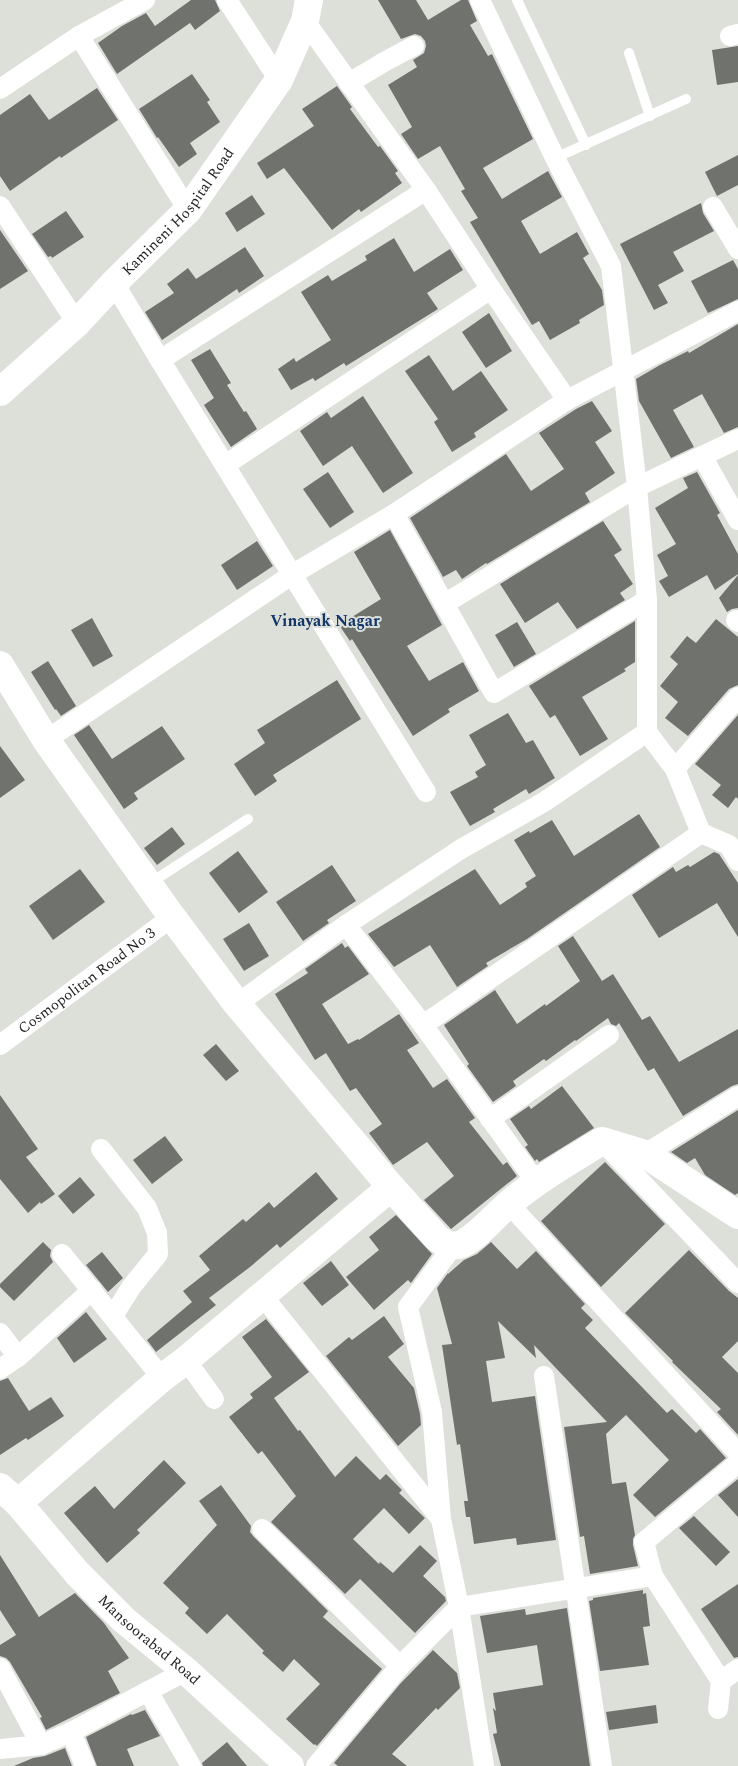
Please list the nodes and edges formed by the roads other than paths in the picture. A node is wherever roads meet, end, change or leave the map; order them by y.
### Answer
1 (145, 0) edge
2 (227, 0) edge
3 (480, 0) edge
4 (517, 0) edge
5 (307, 11) edge
6 (79, 36) junction
7 (414, 46) dead end
8 (629, 53) dead end
9 (279, 80) junction
10 (350, 83) junction
11 (0, 89) edge
12 (686, 99) dead end
13 (650, 116) junction
14 (586, 145) junction
15 (555, 158) junction
16 (426, 190) junction
17 (0, 206) edge
18 (713, 207) dead end
19 (188, 210) junction
20 (738, 250) edge
21 (114, 283) junction
22 (491, 289) junction
23 (738, 311) edge
24 (78, 323) junction
25 (160, 360) junction
26 (623, 372) junction
27 (0, 392) edge
28 (567, 400) junction
29 (738, 439) edge
30 (702, 456) junction
31 (225, 464) junction
32 (637, 488) junction
33 (394, 514) junction
34 (738, 520) edge
35 (293, 574) junction
36 (647, 600) junction
37 (444, 604) junction
38 (0, 665) edge
39 (738, 697) edge
40 (647, 732) junction
41 (46, 740) junction
42 (675, 769) junction
43 (426, 792) dead end
44 (248, 819) dead end
45 (701, 833) junction
46 (738, 861) edge
47 (148, 884) junction
48 (172, 918) junction
49 (346, 925) junction
50 (237, 1004) junction
51 (423, 1025) junction
52 (610, 1035) dead end
53 (0, 1045) edge
54 (738, 1096) edge
55 (490, 1118) junction
56 (602, 1141) junction
57 (100, 1149) dead end
58 (645, 1154) junction
59 (536, 1182) junction
60 (391, 1187) junction
61 (508, 1203) junction
62 (738, 1214) edge
63 (453, 1246) junction
64 (62, 1254) dead end
65 (738, 1283) edge
66 (92, 1290) junction
67 (262, 1295) junction
68 (113, 1316) junction
69 (0, 1333) edge
70 (18, 1357) junction
71 (186, 1360) junction
72 (0, 1369) edge
73 (544, 1376) dead end
74 (162, 1378) junction
75 (214, 1399) dead end
76 (738, 1453) edge
77 (738, 1463) edge
78 (9, 1495) edge
79 (441, 1519) junction
80 (262, 1529) dead end
81 (654, 1576) junction
82 (575, 1589) junction
83 (459, 1608) junction
84 (400, 1666) junction
85 (0, 1668) edge
86 (738, 1669) edge
87 (186, 1671) junction
88 (721, 1681) junction
89 (148, 1690) junction
90 (718, 1709) dead end
91 (71, 1732) junction
92 (41, 1744) junction
93 (0, 1749) edge
94 (85, 1766) edge
95 (191, 1766) edge
96 (290, 1766) edge
97 (316, 1766) edge
98 (484, 1766) edge
99 (602, 1766) edge

1 - 6 street
2 - 9 street
3 - 15 street
4 - 14 lane
5 - 9 street, Kamineni Hospital Road
5 - 10 street
6 - 11 street
6 - 19 street
7 - 10 street
8 - 13 lane
9 - 19 street, Kamineni Hospital Road
10 - 16 street
12 - 13 lane
13 - 14 lane
14 - 15 lane
15 - 26 street
16 - 22 street
16 - 25 street
17 - 24 street
18 - 20 street
19 - 21 street, Kamineni Hospital Road
21 - 24 street, Kamineni Hospital Road
21 - 25 street
22 - 28 street
22 - 31 street
23 - 26 street
24 - 27 street, Kamineni Hospital Road
25 - 31 street
26 - 28 street
26 - 32 street
28 - 33 street
29 - 30 street
30 - 32 street
30 - 34 street
31 - 35 street
32 - 36 street
32 - 37 street
33 - 35 street
33 - 37 street
35 - 41 street
35 - 43 street
36 - 37 street
36 - 40 street
38 - 41 street
39 - 42 street
40 - 42 street
40 - 49 street
41 - 47 street
42 - 45 street
44 - 47 lane
45 - 46 street
45 - 51 street
47 - 48 street
48 - 50 street
48 - 53 street, Cosmopolitan Road No 3
49 - 50 street
49 - 51 street
50 - 60 street
51 - 55 street
52 - 55 street
54 - 58 street
55 - 59 street
56 - 58 street
56 - 59 street
56 - 65 street
57 - 68 street
58 - 62 street
59 - 61 street
60 - 63 street
60 - 67 street
61 - 63 street
61 - 76 street
63 - 79 street
64 - 66 street
66 - 68 street
66 - 70 street
67 - 71 street
67 - 79 street
68 - 74 street
69 - 70 street
70 - 72 street
71 - 74 street
71 - 75 street
73 - 82 street
74 - 78 street
77 - 81 street
78 - 87 street, Mansoorabad Road
79 - 83 street
80 - 84 street
81 - 82 street
81 - 88 street
82 - 83 street
82 - 99 street
83 - 84 street
83 - 98 street
84 - 97 street
85 - 92 street
86 - 88 street
87 - 89 street
87 - 96 street, Mansoorabad Road
88 - 90 street
89 - 91 street
89 - 95 street
91 - 92 street
91 - 94 street
92 - 93 street

